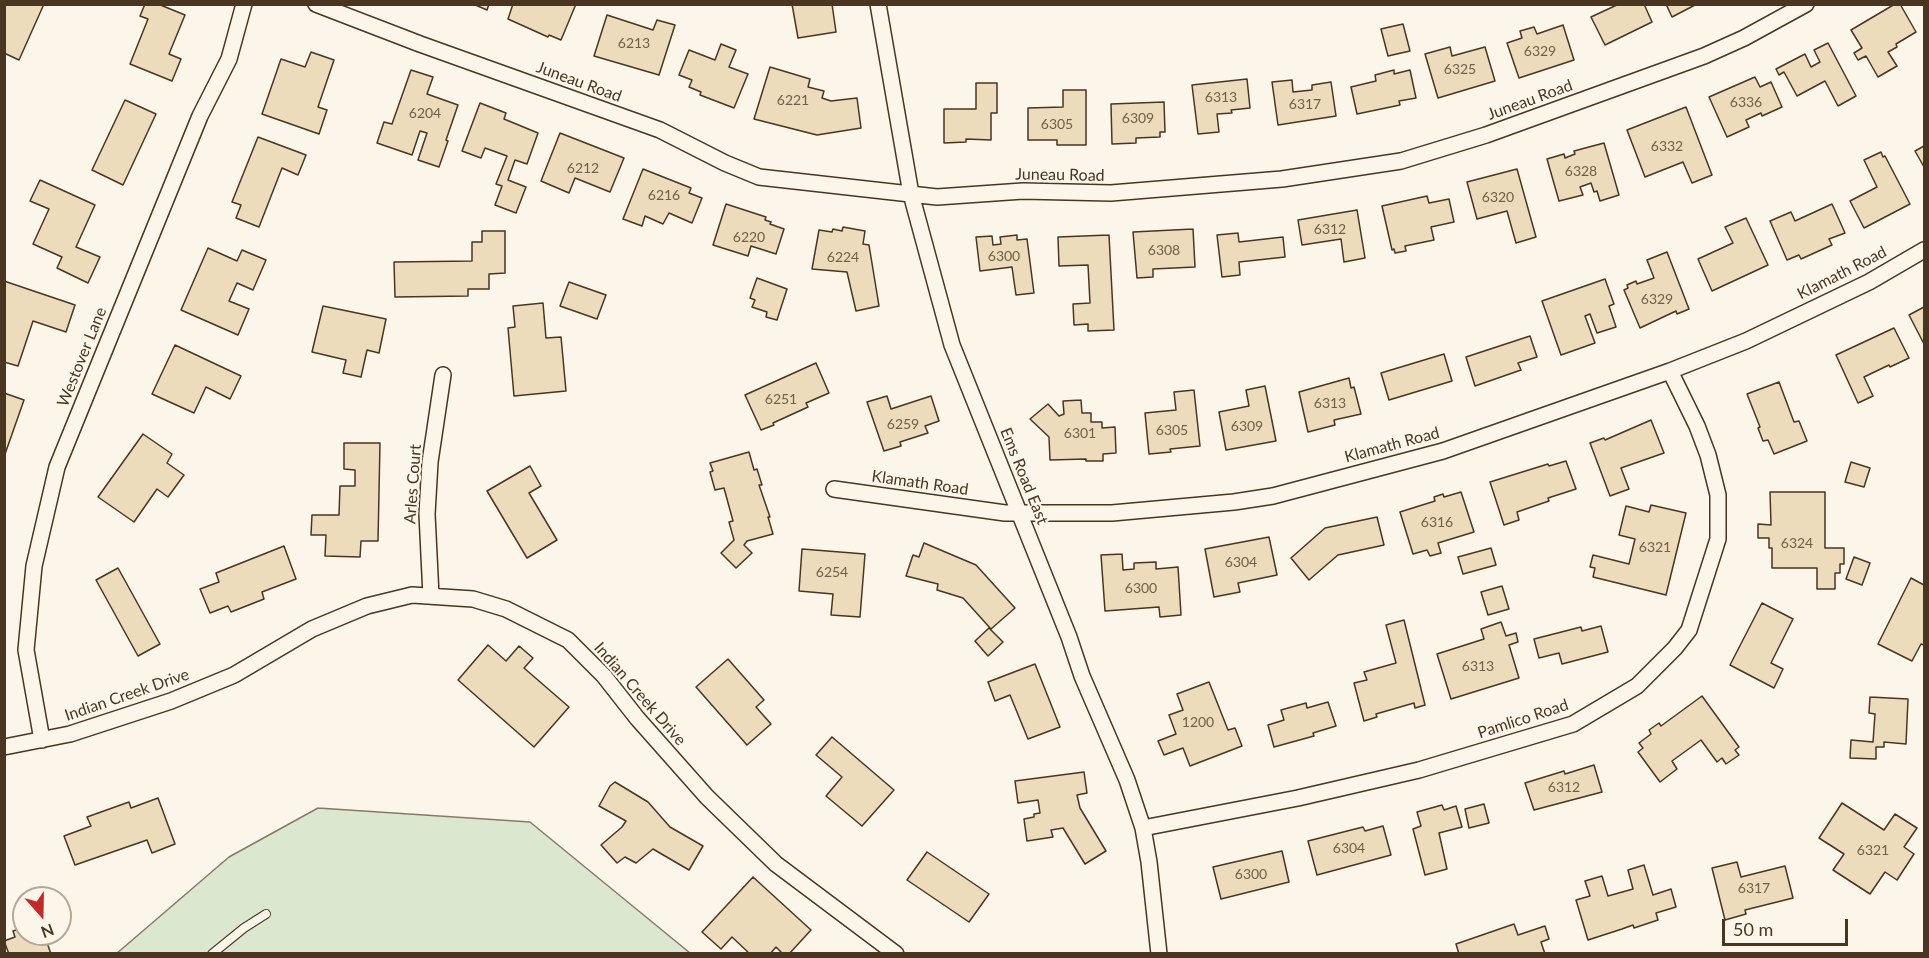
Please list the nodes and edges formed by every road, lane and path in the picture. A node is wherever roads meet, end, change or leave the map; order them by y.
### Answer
1 (244, 4) edge
2 (316, 4) edge
3 (878, 4) edge
4 (1806, 4) edge
5 (911, 194) junction
6 (1924, 250) edge
7 (1670, 370) junction
8 (443, 375) dead end
9 (834, 489) dead end
10 (1019, 513) junction
11 (431, 596) junction
12 (42, 740) junction
13 (4, 747) edge
14 (1143, 828) junction
15 (266, 914) dead end
16 (212, 954) edge
17 (896, 954) edge
18 (1159, 954) edge

1 - 12 street, Westover Lane
2 - 5 street, Juneau Road
3 - 5 street, Ems Road East
4 - 5 street, Juneau Road
5 - 10 street, Ems Road East
6 - 7 street, Klamath Road
7 - 10 street, Klamath Road
7 - 14 street, Pamlico Road
8 - 11 street, Arles Court
9 - 10 street, Klamath Road
10 - 14 street, Ems Road East
11 - 12 street, Indian Creek Drive
11 - 17 street, Indian Creek Drive
12 - 13 street, Indian Creek Drive
14 - 18 street, Ems Road East
15 - 16 lane

